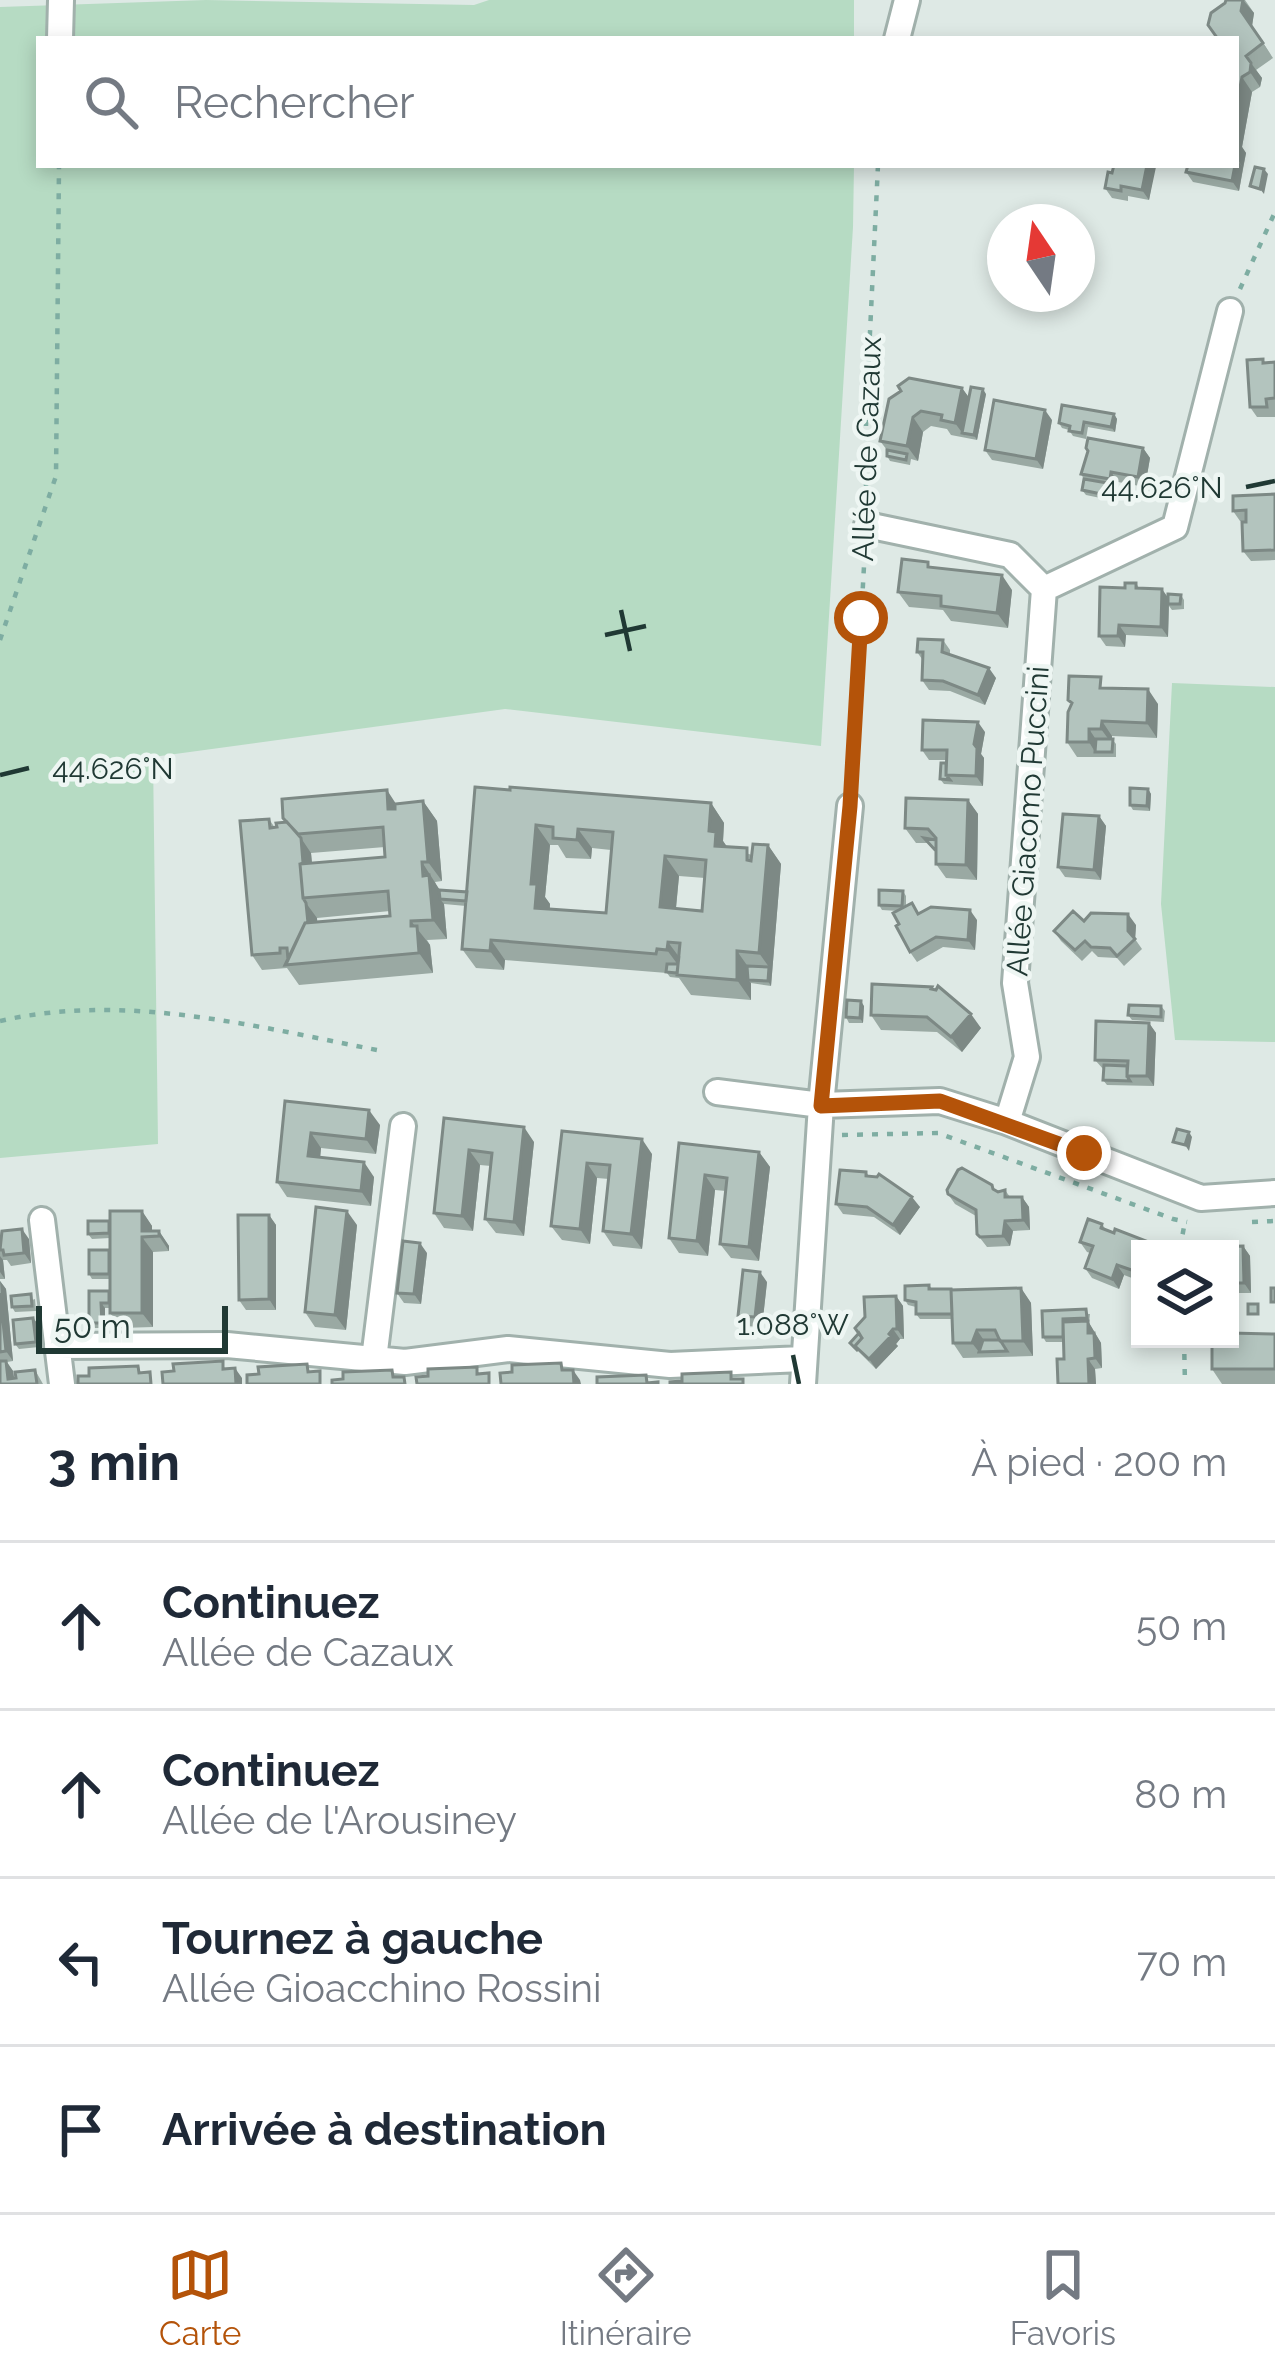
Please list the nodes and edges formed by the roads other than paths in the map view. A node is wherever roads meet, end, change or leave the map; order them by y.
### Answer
1 (61, 0) edge
2 (907, 0) edge
3 (60, 36) edge
4 (898, 36) edge
5 (1230, 310) road end
6 (867, 524) road end
7 (1044, 589) junction
8 (850, 806) road end
9 (717, 1092) dead end
10 (820, 1118) junction
11 (1006, 1123) junction
12 (403, 1126) dead end
13 (1275, 1193) edge
14 (42, 1220) dead end
15 (57, 1346) junction
16 (374, 1359) junction
17 (803, 1371) edge
18 (62, 1384) edge

1 - 3 street
2 - 4 street
5 - 7 street
6 - 7 street
7 - 11 street, Allée Giacomo Puccini
8 - 10 street
9 - 10 street
10 - 11 street
10 - 17 street
11 - 13 street
12 - 16 street
14 - 15 street
15 - 16 street
15 - 18 street
16 - 17 street

